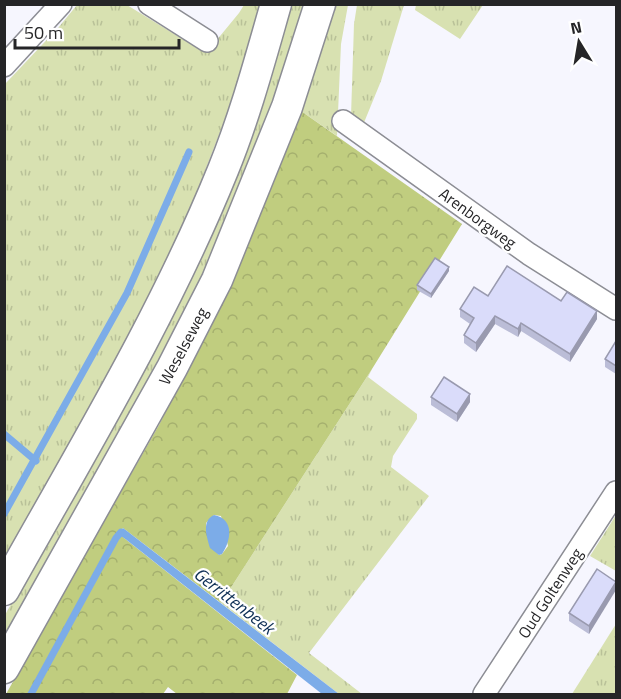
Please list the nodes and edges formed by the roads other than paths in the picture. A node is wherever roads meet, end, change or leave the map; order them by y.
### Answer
1 (61, 4) edge
2 (148, 4) edge
3 (276, 4) edge
4 (320, 4) edge
5 (207, 41) dead end
6 (4, 66) edge
7 (343, 121) dead end
8 (616, 309) edge
9 (616, 492) edge
10 (4, 590) edge
11 (4, 668) edge
12 (484, 694) edge

1 - 6 street
2 - 5 street
3 - 10 main road
4 - 11 main road, Weselseweg
7 - 8 street, Arenborgweg
9 - 12 street, Oud Goltenweg

